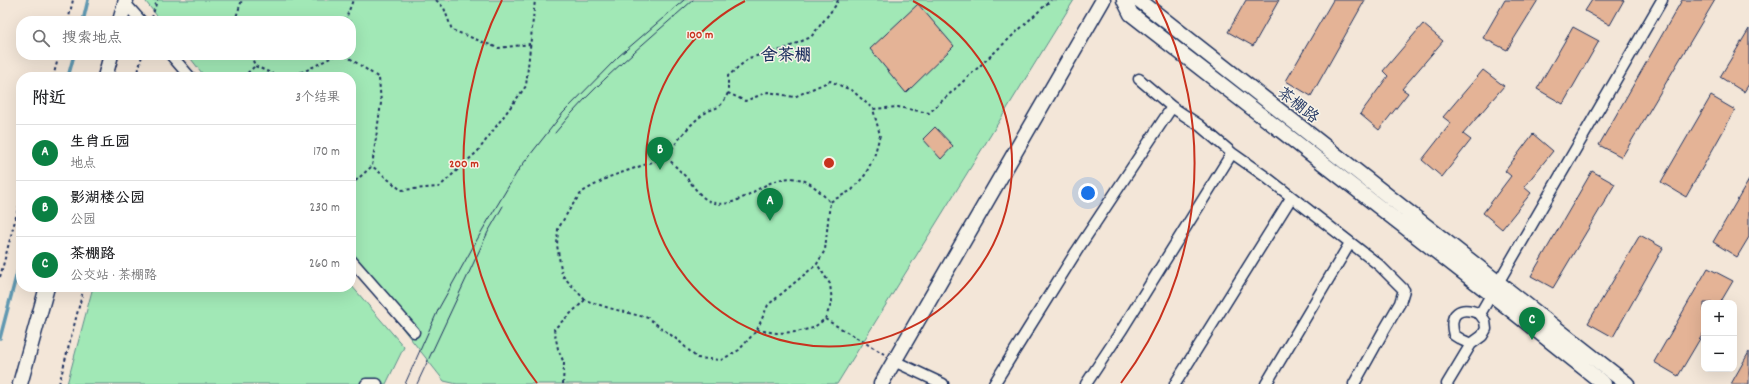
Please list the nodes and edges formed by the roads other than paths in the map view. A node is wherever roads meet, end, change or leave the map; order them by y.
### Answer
1 (1104, 0) edge
2 (1124, 0) edge
3 (1139, 0) edge
4 (1662, 0) edge
5 (126, 1) edge
6 (122, 16) edge
7 (137, 16) edge
8 (110, 60) edge
9 (175, 60) edge
10 (106, 72) edge
11 (186, 72) edge
12 (1139, 79) dead end
13 (1172, 107) junction
14 (1232, 153) junction
15 (1291, 198) junction
16 (1350, 243) junction
17 (356, 266) edge
18 (1494, 288) junction
19 (46, 292) edge
20 (1480, 314) junction
21 (414, 332) dead end
22 (1471, 344) junction
23 (894, 361) junction
24 (20, 384) edge
25 (366, 384) edge
26 (377, 384) edge
27 (881, 384) edge
28 (943, 384) edge
29 (994, 384) edge
30 (1086, 384) edge
31 (1175, 384) edge
32 (1266, 384) edge
33 (1354, 384) edge
34 (1448, 384) edge
35 (1604, 384) edge
36 (1627, 384) edge

1 - 23 street
2 - 18 street, 茶棚路
3 - 18 street, 茶棚路
4 - 18 street
5 - 6 street
5 - 7 street
8 - 10 street
9 - 11 street
12 - 13 street
13 - 14 street
13 - 29 street
14 - 15 street
14 - 30 street
15 - 16 street
15 - 31 street
16 - 32 street
16 - 33 street
17 - 21 street
18 - 20 street
18 - 35 street, 茶棚路
18 - 36 street, 茶棚路
19 - 24 street
20 - 22 street
20 - 22 street
22 - 34 street
23 - 27 street
23 - 28 street
25 - 26 street

